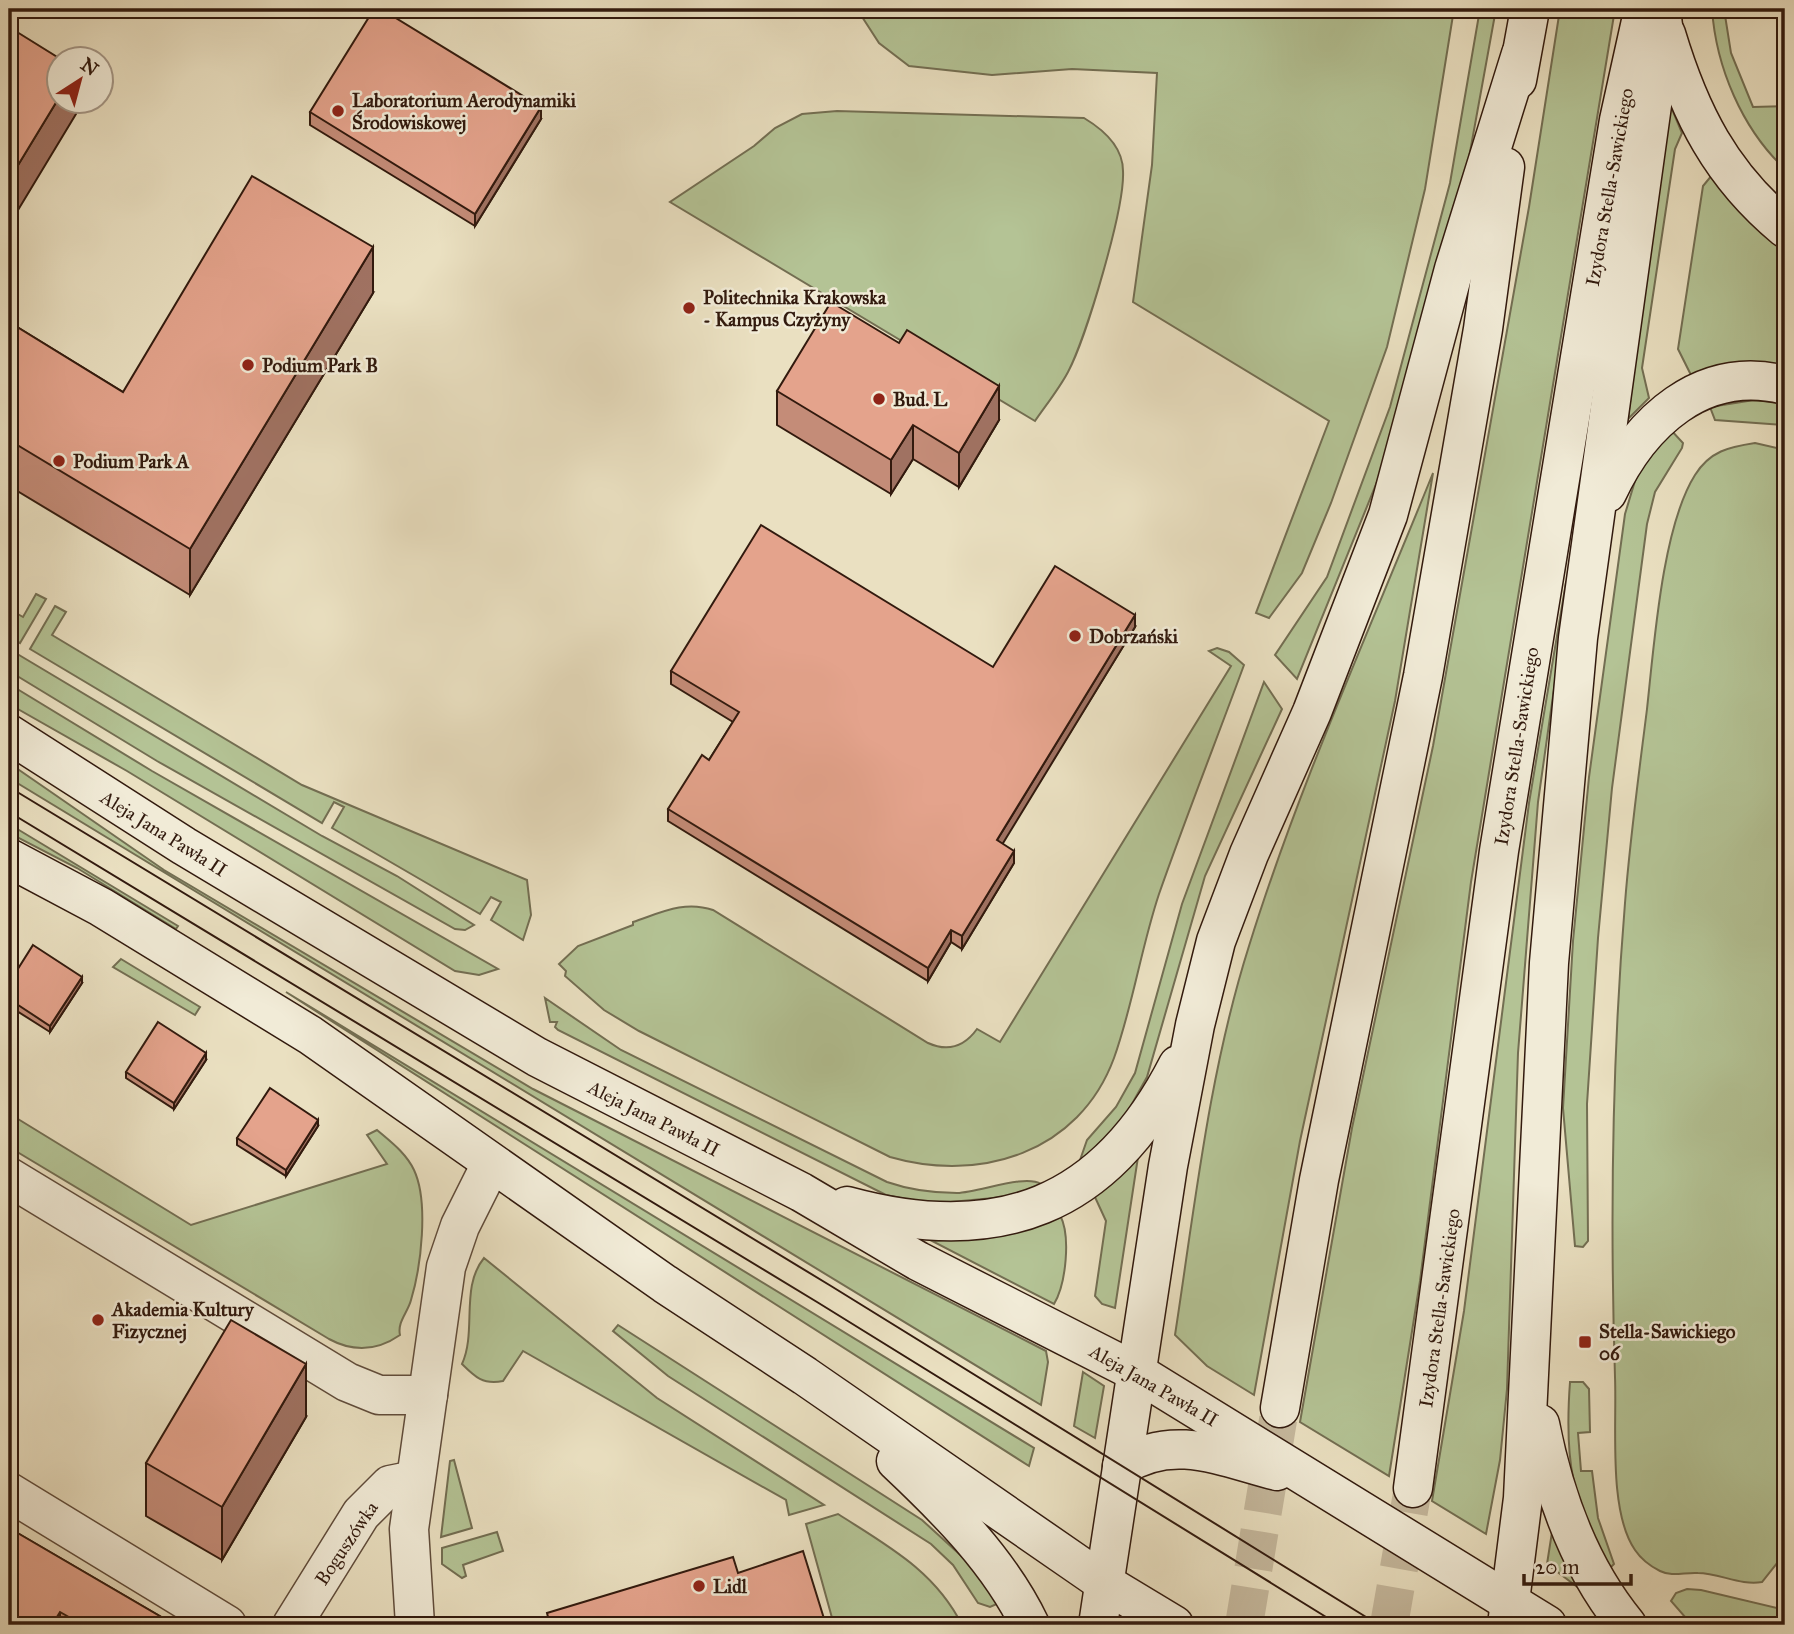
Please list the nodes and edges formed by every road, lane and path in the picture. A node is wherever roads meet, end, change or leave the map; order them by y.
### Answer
1 (1530, 9) edge
2 (1656, 14) edge
3 (1521, 54) junction
4 (1785, 228) edge
5 (1785, 384) edge
6 (1596, 517) junction
7 (9, 734) edge
8 (9, 858) edge
9 (1195, 1025) junction
10 (491, 1164) junction
11 (9, 1177) edge
12 (801, 1192) junction
13 (1532, 1354) junction
14 (1136, 1372) junction
15 (804, 1376) junction
16 (428, 1395) junction
17 (1280, 1408) tunnel mouth
18 (1122, 1466) junction
19 (1311, 1479) junction
20 (415, 1480) junction
21 (1413, 1488) tunnel mouth
22 (9, 1493) edge
23 (1106, 1584) junction
24 (1510, 1614) edge
25 (414, 1624) edge
26 (228, 1625) edge
27 (292, 1625) edge
28 (1030, 1625) edge
29 (1098, 1625) edge
30 (1174, 1625) edge
31 (1547, 1625) edge
32 (1627, 1625) edge

1 - 3 main road
2 - 4 main road
2 - 6 main road
2 - 21 main road, Izydora Stella-Sawickiego
3 - 9 main road
3 - 17 main road
5 - 6 main road
6 - 13 main road
7 - 12 main road, Aleja Jana Pawła II
8 - 10 main road
9 - 12 main road
9 - 14 main road
10 - 15 main road
10 - 16 main road
11 - 16 main road
12 - 14 main road, Aleja Jana Pawła II
13 - 24 main road
13 - 32 main road
14 - 18 main road
14 - 19 main road, Aleja Jana Pawła II
15 - 23 main road
15 - 28 main road
16 - 20 main road
18 - 19 main road, Aleja Jana Pawła II
18 - 23 main road
19 - 24 main road, Aleja Jana Pawła II
20 - 25 main road
20 - 27 main road, Boguszówka
22 - 26 main road
23 - 29 main road
23 - 30 main road
24 - 31 main road, Aleja Jana Pawła II

